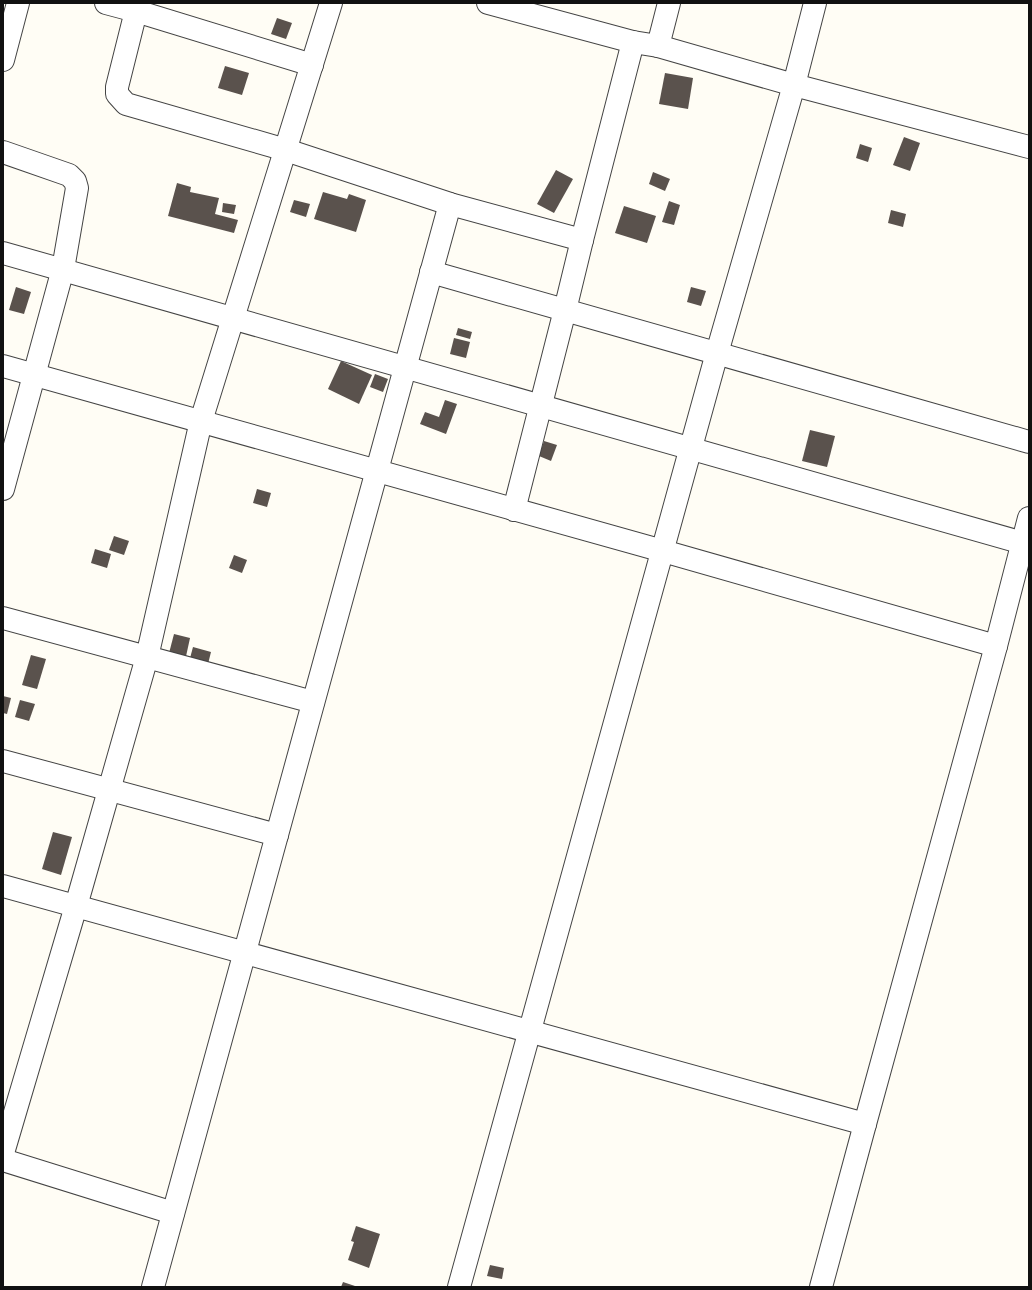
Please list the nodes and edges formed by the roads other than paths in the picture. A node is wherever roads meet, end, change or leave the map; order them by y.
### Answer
1 (18, 3) edge
2 (106, 3) edge
3 (331, 3) edge
4 (488, 3) edge
5 (669, 3) edge
6 (815, 3) edge
7 (137, 7) edge
8 (633, 42) junction
9 (658, 46) junction
10 (3, 60) edge
11 (312, 65) junction
12 (794, 84) junction
13 (1029, 147) edge
14 (286, 150) junction
15 (3, 152) edge
16 (450, 204) junction
17 (582, 240) junction
18 (3, 253) edge
19 (63, 270) junction
20 (431, 272) junction
21 (565, 310) junction
22 (234, 318) junction
23 (717, 353) junction
24 (3, 366) edge
25 (405, 367) junction
26 (34, 375) junction
27 (541, 406) junction
28 (201, 421) junction
29 (1029, 442) edge
30 (692, 449) junction
31 (377, 471) junction
32 (4, 483) edge
33 (514, 510) junction
34 (1029, 518) edge
35 (1023, 543) junction
36 (663, 551) junction
37 (3, 618) edge
38 (996, 646) junction
39 (147, 657) junction
40 (313, 702) junction
41 (3, 761) edge
42 (109, 789) junction
43 (277, 835) junction
44 (3, 886) edge
45 (76, 906) junction
46 (244, 953) junction
47 (530, 1031) junction
48 (864, 1124) junction
49 (3, 1153) edge
50 (3, 1160) edge
51 (172, 1213) junction
52 (153, 1287) edge
53 (458, 1287) edge
54 (821, 1287) edge

1 - 10 street
2 - 7 street
3 - 11 street
4 - 8 street
5 - 9 street
6 - 12 street
7 - 11 street
7 - 14 street
8 - 9 street
8 - 17 street
9 - 12 street
11 - 14 street
12 - 13 street
12 - 23 street
14 - 16 street
14 - 22 street
15 - 19 street
16 - 17 street
16 - 20 street
17 - 21 street
18 - 19 street
19 - 22 street
19 - 26 street
20 - 21 street
20 - 25 street
21 - 23 street
21 - 27 street
22 - 25 street
22 - 28 street
23 - 29 street
23 - 30 street
24 - 26 street
25 - 27 street
25 - 31 street
26 - 28 street
26 - 32 street
27 - 30 street
27 - 33 street
28 - 31 street
28 - 39 street
30 - 35 street
30 - 36 street
31 - 33 street
31 - 40 street
33 - 36 street
34 - 35 street
35 - 38 street
36 - 38 street
36 - 47 street
37 - 39 street
38 - 48 street
39 - 40 street
39 - 42 street
40 - 43 street
41 - 42 street
42 - 43 street
42 - 45 street
43 - 46 street
44 - 45 street
45 - 46 street
45 - 49 street
46 - 47 street
46 - 51 street
47 - 48 street
47 - 53 street
48 - 54 street
50 - 51 street
51 - 52 street

